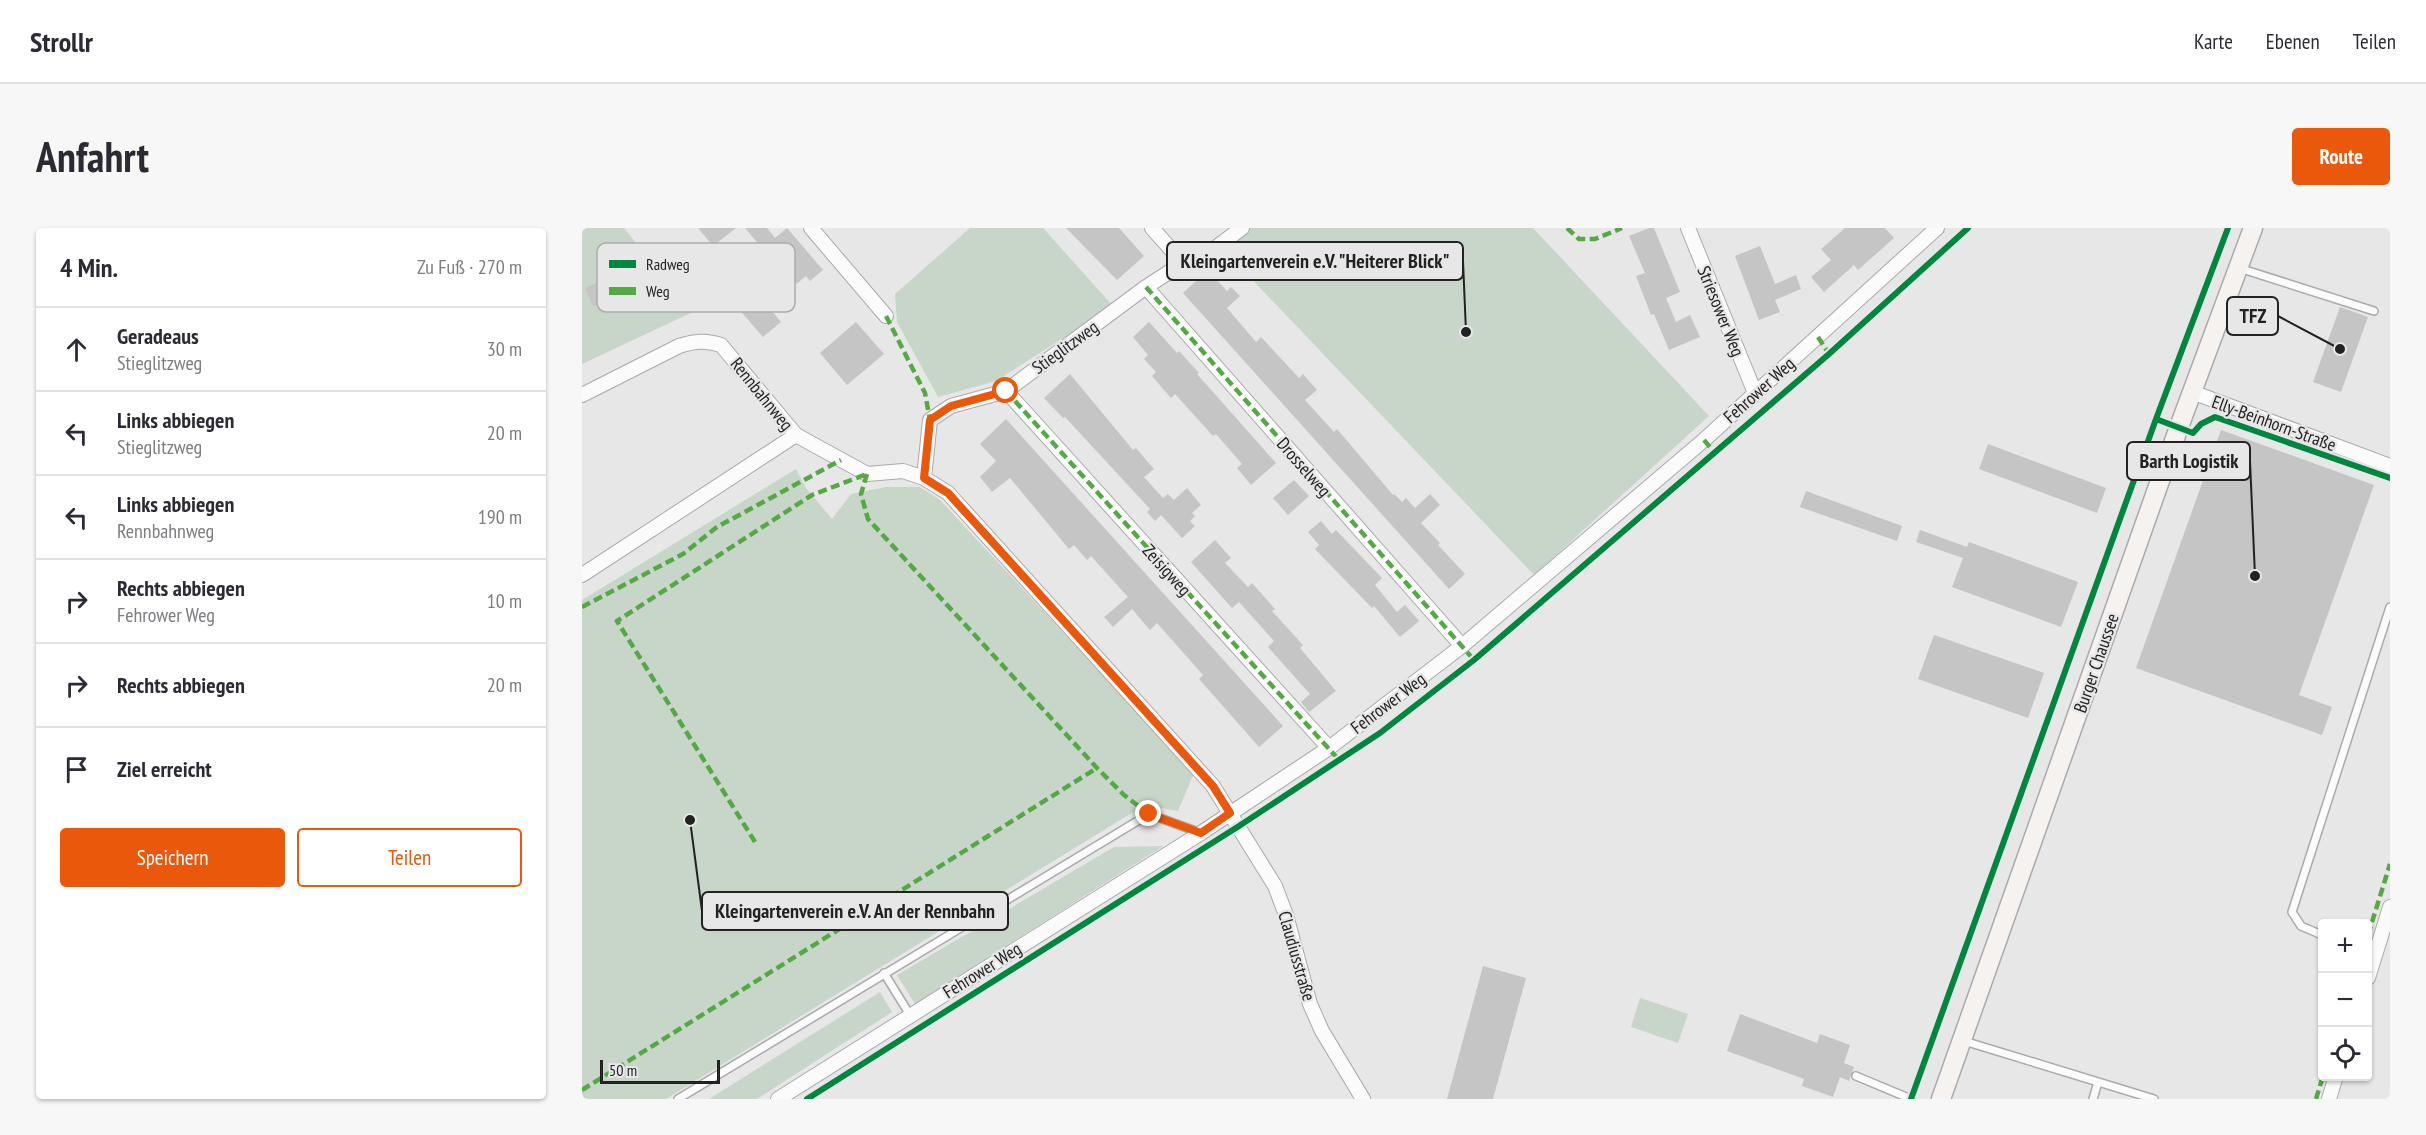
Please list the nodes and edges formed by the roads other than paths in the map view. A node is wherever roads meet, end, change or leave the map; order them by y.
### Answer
1 (811, 228) edge
2 (1152, 228) edge
3 (1242, 228) edge
4 (1688, 228) edge
5 (1937, 228) edge
6 (2253, 228) edge
7 (1183, 263) junction
8 (2238, 268) junction
9 (1146, 287) junction
10 (2374, 311) dead end
11 (886, 316) dead end
12 (1006, 391) junction
13 (2192, 392) junction
14 (1755, 393) junction
15 (582, 395) edge
16 (796, 435) junction
17 (2390, 466) edge
18 (924, 478) junction
19 (582, 575) edge
20 (2390, 607) edge
21 (1462, 646) junction
22 (1329, 748) junction
23 (1230, 813) junction
24 (1201, 833) junction
25 (2390, 906) edge
26 (2318, 933) edge
27 (2372, 952) edge
28 (884, 973) junction
29 (910, 1015) junction
30 (1962, 1040) junction
31 (1856, 1076) dead end
32 (2335, 1081) edge
33 (2098, 1082) junction
34 (678, 1099) edge
35 (778, 1099) edge
36 (1364, 1099) edge
37 (1911, 1099) edge
38 (1941, 1099) edge
39 (2093, 1099) edge
40 (2154, 1099) edge
41 (2329, 1099) edge

1 - 11 street
2 - 7 street
3 - 7 street, Stieglitzweg
4 - 14 street, Striesower Weg
5 - 14 street, Fehrower Weg
6 - 8 main road, Burger Chaussee
7 - 9 street, Stieglitzweg
8 - 10 lane
8 - 13 main road, Burger Chaussee
9 - 12 street, Stieglitzweg
9 - 21 street, Drosselweg
12 - 18 street, Stieglitzweg
12 - 22 street, Zeisigweg
13 - 17 street, Elly-Beinhorn-Straße
13 - 30 main road, Burger Chaussee
14 - 21 street, Fehrower Weg
15 - 16 street, Rennbahnweg
16 - 18 street, Rennbahnweg
16 - 19 street
18 - 23 street, Rennbahnweg
20 - 26 lane
21 - 22 street, Fehrower Weg
22 - 23 street, Fehrower Weg
23 - 24 street, Fehrower Weg
23 - 36 street, Claudiusstraße
24 - 28 lane
24 - 29 street, Fehrower Weg
25 - 27 street
28 - 29 lane
28 - 34 lane
29 - 35 street, Fehrower Weg
30 - 33 lane
30 - 38 main road, Burger Chaussee
31 - 37 lane
32 - 41 street
33 - 39 lane
33 - 40 lane

